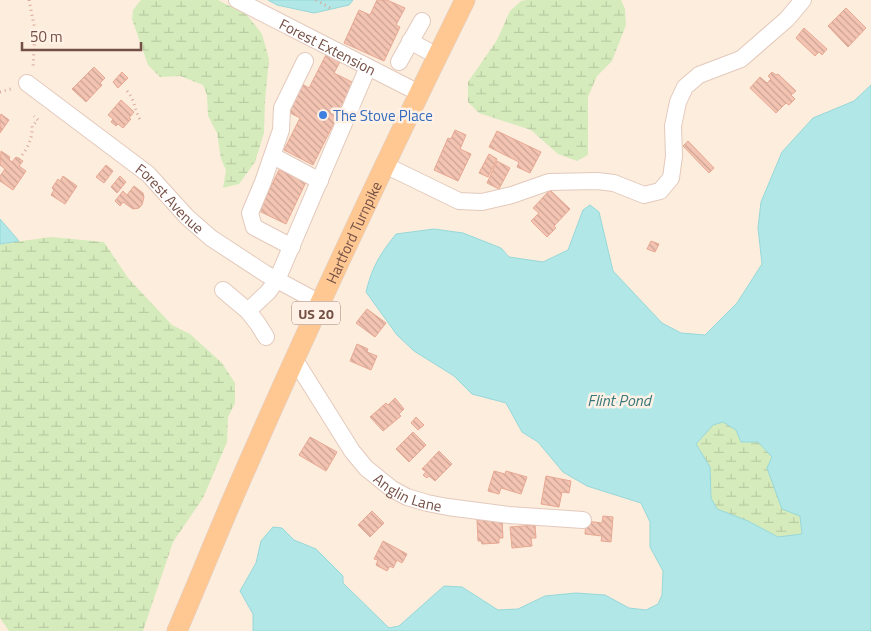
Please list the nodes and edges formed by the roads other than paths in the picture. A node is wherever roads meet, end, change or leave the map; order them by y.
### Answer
1 (237, 0) edge
2 (465, 0) edge
3 (804, 0) edge
4 (422, 21) dead end
5 (410, 41) junction
6 (437, 56) junction
7 (305, 60) dead end
8 (399, 62) dead end
9 (368, 67) junction
10 (27, 83) road end
11 (419, 93) junction
12 (272, 156) junction
13 (384, 165) junction
14 (320, 182) junction
15 (292, 247) junction
16 (277, 280) junction
17 (223, 290) dead end
18 (320, 303) junction
19 (248, 311) junction
20 (266, 337) dead end
21 (295, 360) junction
22 (583, 520) dead end
23 (177, 631) edge

1 - 9 street, Forest Extension
2 - 6 main road, Hartford Turnpike / US 20
3 - 13 street
4 - 5 street
5 - 6 street
5 - 8 street
6 - 11 main road, Hartford Turnpike / US 20
7 - 12 street
9 - 11 street, Forest Extension
9 - 14 street
10 - 16 street, Forest Avenue
11 - 13 main road, Hartford Turnpike / US 20
12 - 14 street
12 - 15 street
13 - 18 main road, Hartford Turnpike / US 20
14 - 15 street
15 - 16 street
16 - 18 street, Forest Avenue
16 - 19 street
17 - 19 street
18 - 21 main road, Hartford Turnpike / US 20
19 - 20 street
21 - 22 street, Anglin Lane
21 - 23 main road, Hartford Turnpike / US 20

